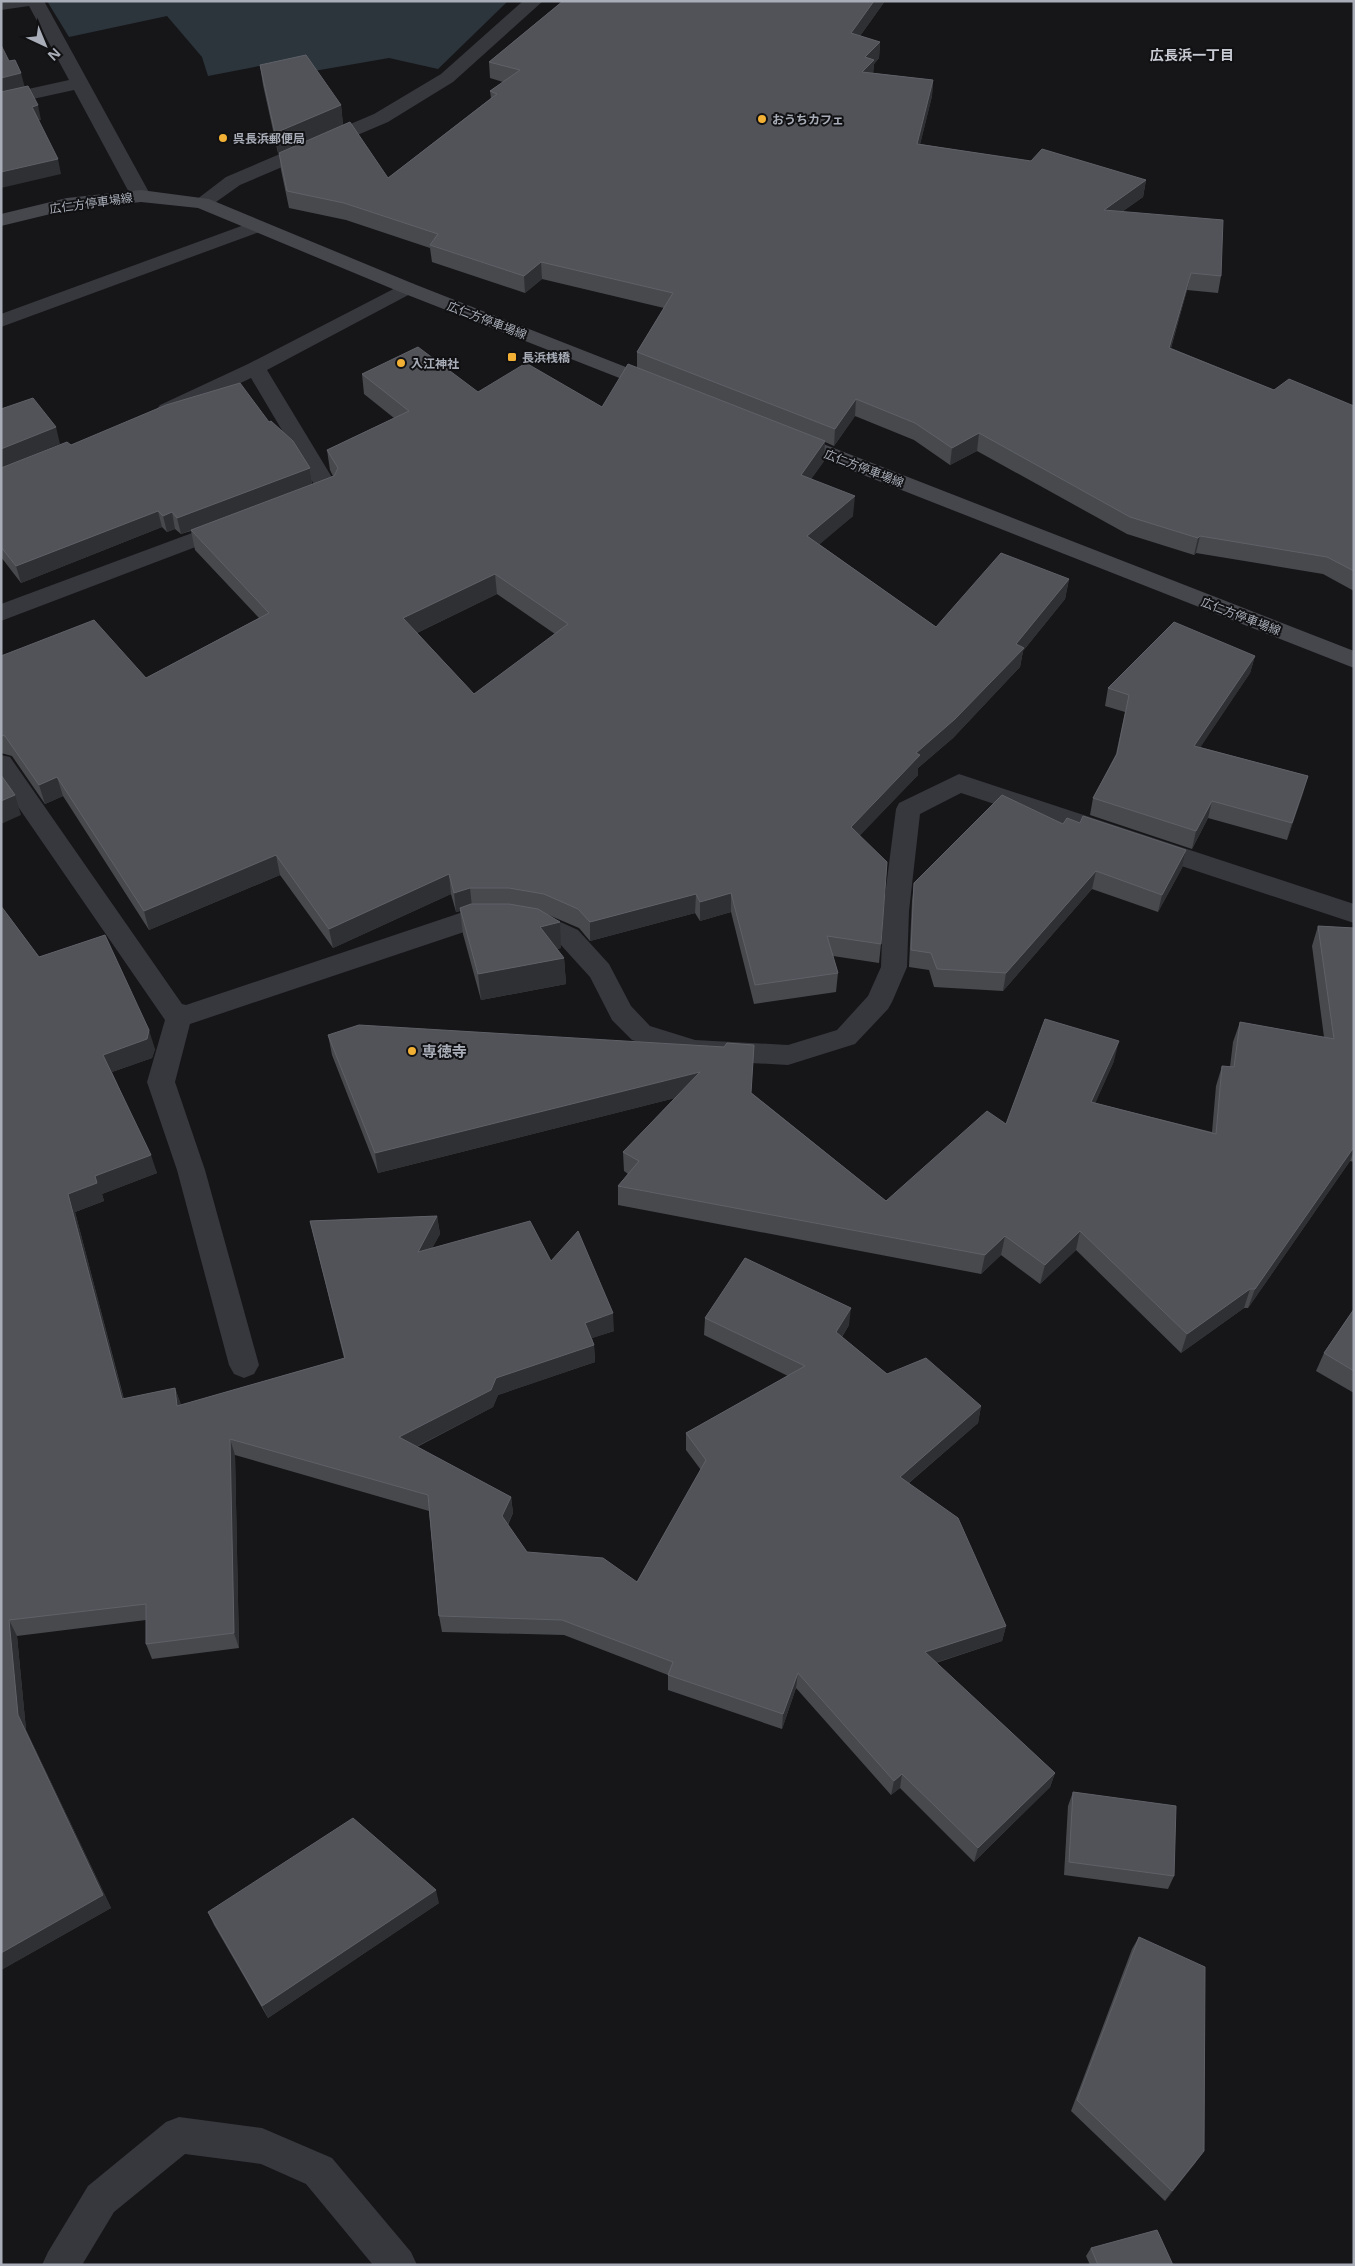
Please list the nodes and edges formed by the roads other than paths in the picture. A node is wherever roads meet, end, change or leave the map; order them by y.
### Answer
1 (28, 1) edge
2 (35, 1) edge
3 (534, 1) edge
4 (1, 5) edge
5 (81, 83) junction
6 (1, 101) edge
7 (141, 196) junction
8 (202, 203) junction
9 (1, 220) edge
10 (255, 227) junction
11 (407, 288) junction
12 (1, 321) edge
13 (255, 368) junction
14 (676, 394) edge
15 (153, 416) edge
16 (769, 430) edge
17 (281, 507) edge
18 (244, 521) edge
19 (1, 613) edge
20 (1354, 660) edge
21 (1, 763) edge
22 (1354, 914) edge
23 (179, 1015) junction
24 (244, 1365) dead end
25 (61, 2265) edge
26 (398, 2265) edge

1 - 4 street
2 - 5 street
3 - 8 street
5 - 6 street
5 - 7 street
7 - 8 main road, 広仁方停車場線
7 - 9 main road, 広仁方停車場線
8 - 10 main road, 広仁方停車場線
10 - 11 main road, 広仁方停車場線
10 - 12 street
11 - 13 street
11 - 14 main road, 広仁方停車場線
13 - 15 street
13 - 17 street
16 - 20 main road, 広仁方停車場線
18 - 19 street
21 - 23 street
22 - 23 street
23 - 24 street
25 - 26 street

